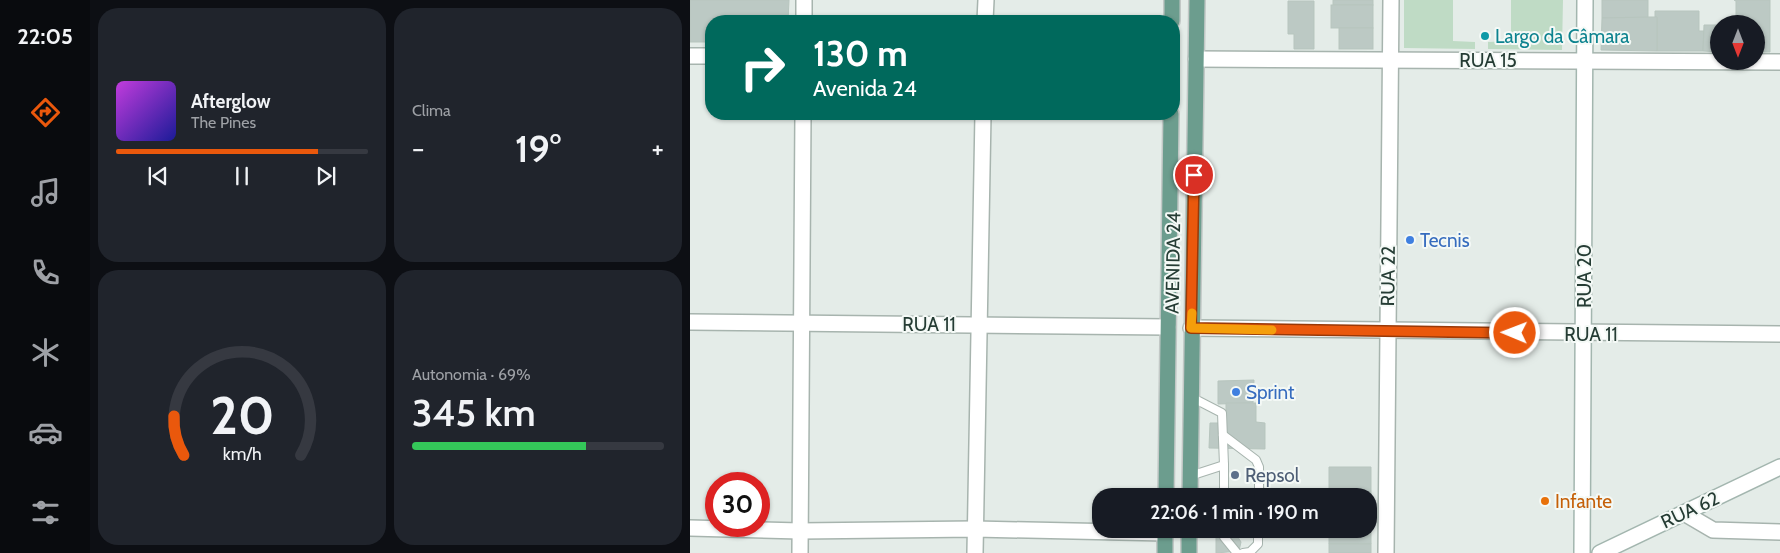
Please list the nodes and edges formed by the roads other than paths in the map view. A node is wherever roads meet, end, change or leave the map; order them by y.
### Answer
1 (804, 0) edge
2 (986, 0) edge
3 (1172, 0) edge
4 (1197, 0) edge
5 (1392, 0) edge
6 (1585, 0) edge
7 (804, 15) edge
8 (985, 15) edge
9 (1172, 15) edge
10 (690, 56) edge
11 (705, 56) edge
12 (1196, 59) junction
13 (1584, 60) junction
14 (1390, 61) junction
15 (1780, 62) edge
16 (803, 120) edge
17 (983, 120) edge
18 (1171, 120) edge
19 (690, 322) edge
20 (802, 323) junction
21 (978, 324) junction
22 (1168, 327) junction
23 (1191, 328) junction
24 (1387, 332) junction
25 (1584, 334) junction
26 (1780, 334) edge
27 (1191, 397) junction
28 (1223, 435) junction
29 (1224, 465) junction
30 (1780, 467) edge
31 (1190, 476) junction
32 (1166, 488) edge
33 (1190, 488) edge
34 (1224, 488) edge
35 (1259, 488) edge
36 (1684, 513) junction
37 (690, 528) edge
38 (975, 529) junction
39 (1092, 530) edge
40 (800, 531) junction
41 (1780, 532) edge
42 (1165, 538) edge
43 (1189, 538) edge
44 (1225, 538) edge
45 (1258, 538) edge
46 (800, 553) edge
47 (974, 553) edge
48 (1165, 553) edge
49 (1189, 553) edge
50 (1237, 553) edge
51 (1243, 553) edge
52 (1386, 553) edge
53 (1582, 553) edge
54 (1600, 553) edge

1 - 7 street
2 - 8 street
3 - 9 main road
4 - 12 main road, AVENIDA 24
5 - 14 street, RUA 22
6 - 13 street, RUA 20
10 - 11 street
12 - 14 street, RUA 15
12 - 23 main road, AVENIDA 24
13 - 14 street, RUA 15
13 - 15 street, RUA 15
13 - 25 street, RUA 20
14 - 24 street, RUA 22
16 - 20 street
17 - 21 street
18 - 22 main road, AVENIDA 24
19 - 20 street, RUA 11
20 - 21 street, RUA 11
20 - 40 street
21 - 22 street, RUA 11
21 - 38 street
22 - 32 main road, AVENIDA 24
23 - 24 street, RUA 11
23 - 27 main road, AVENIDA 24
24 - 25 street, RUA 11
24 - 52 street, RUA 22
25 - 26 street, RUA 11
25 - 53 street, RUA 20
27 - 28 lane
27 - 31 main road, AVENIDA 24
28 - 29 lane
28 - 35 lane
29 - 31 lane
29 - 34 lane
30 - 36 street, RUA 62
31 - 33 main road, AVENIDA 24
36 - 41 street
36 - 54 street, RUA 62
37 - 40 street
38 - 39 street
38 - 40 street
38 - 47 street
40 - 46 street
42 - 48 main road
43 - 49 main road
44 - 50 lane
45 - 51 lane

